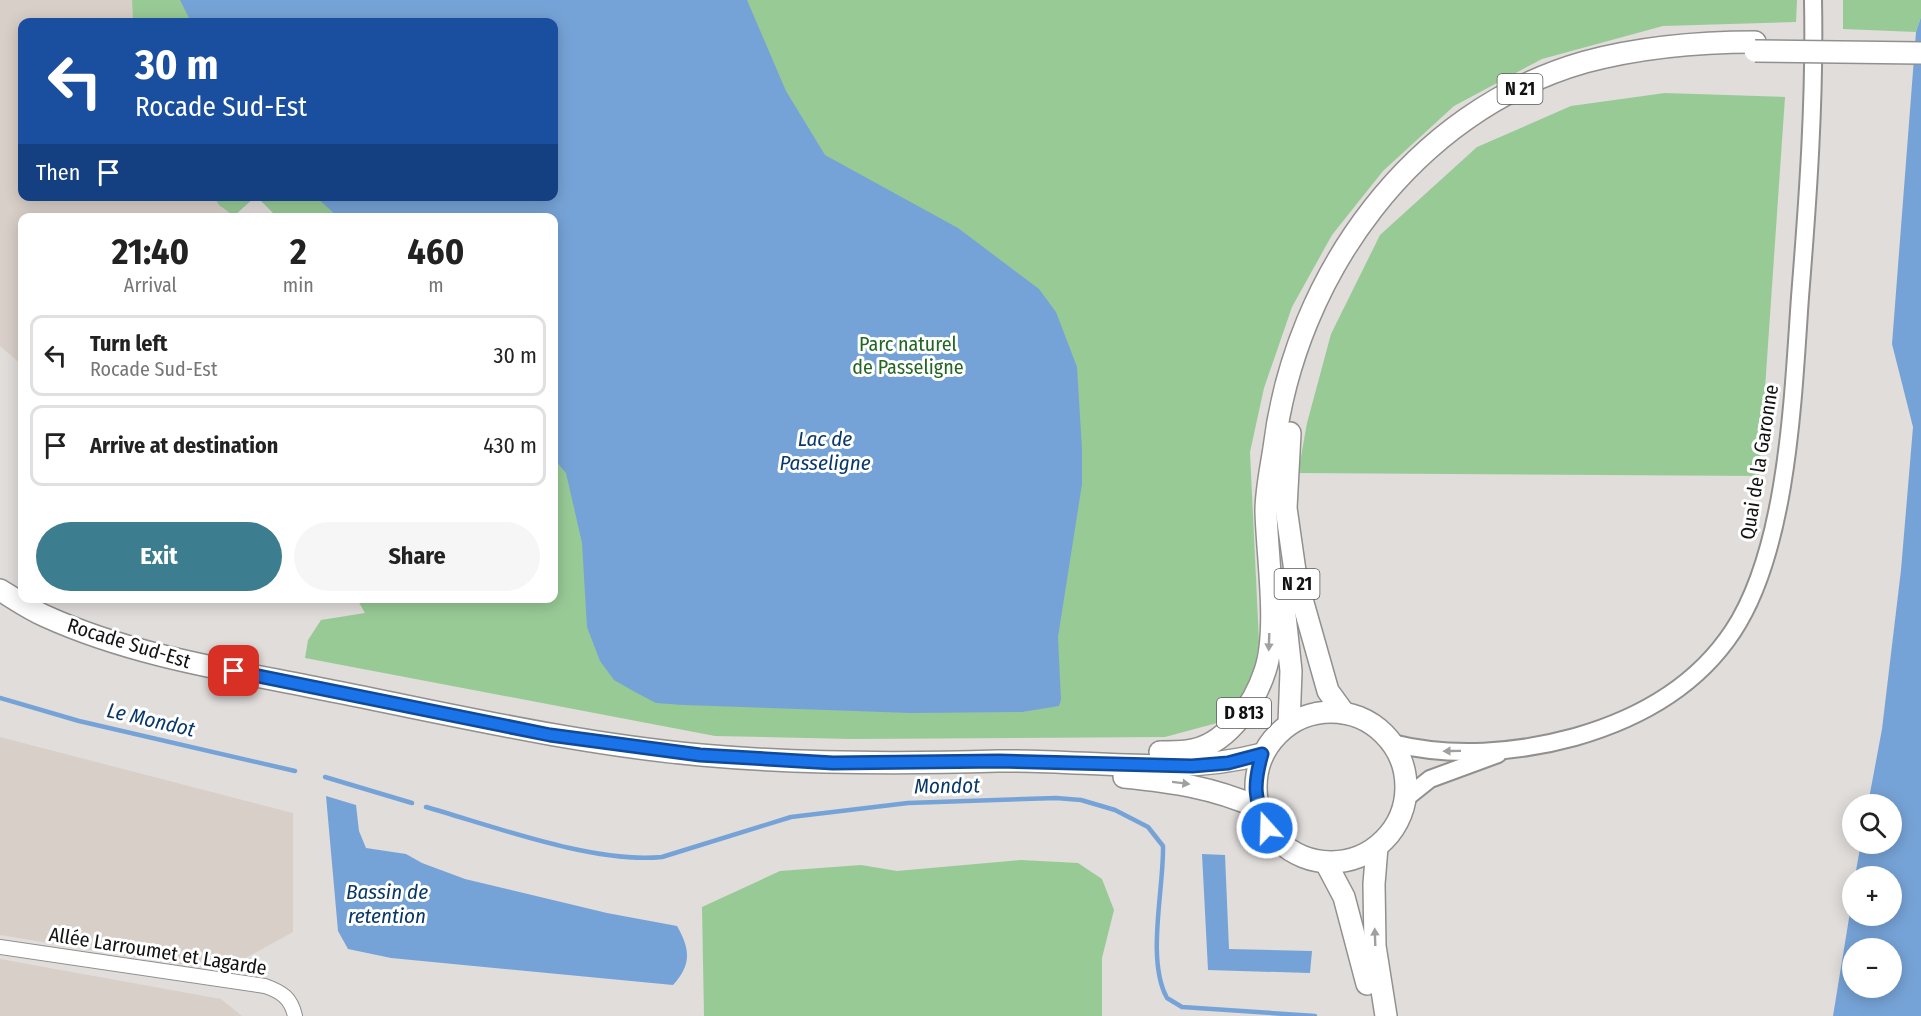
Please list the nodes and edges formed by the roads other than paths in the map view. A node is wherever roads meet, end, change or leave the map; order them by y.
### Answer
1 (1812, 0) edge
2 (1921, 44) edge
3 (1755, 46) junction
4 (1921, 53) edge
5 (1275, 437) junction
6 (0, 590) edge
7 (18, 601) edge
8 (22, 603) edge
9 (1344, 712) junction
10 (1289, 724) junction
11 (1392, 743) junction
12 (1511, 750) junction
13 (1262, 754) junction
14 (977, 763) junction
15 (1406, 799) junction
16 (1257, 807) junction
17 (1377, 847) junction
18 (1326, 863) junction
19 (0, 947) edge
20 (295, 1016) edge
21 (1373, 1016) edge
22 (1386, 1016) edge

1 - 12 street, Quai de la Garonne
2 - 3 main road, N 21
3 - 4 main road, N 21, bridge
3 - 5 main road, N 21
3 - 9 main road, N 21
5 - 10 main road, N 21
5 -> 14 main road, D 813
6 - 7 main road, Rocade Sud-Est / D 813
8 - 14 main road, Rocade Sud-Est / D 813
9 - 10 main road
9 - 11 main road
10 - 13 main road
12 -> 11 street, Quai de la Garonne
11 - 15 main road
12 - 15 street, Quai de la Garonne
13 - 14 main road, Rocade Sud-Est / D 813
13 - 16 main road
14 -> 16 main road, Rocade Sud-Est / D 813
15 - 17 main road
16 - 18 main road
17 - 18 main road
22 -> 17 main road
18 - 21 main road
19 - 20 street, Allée Larroumet et Lagarde

